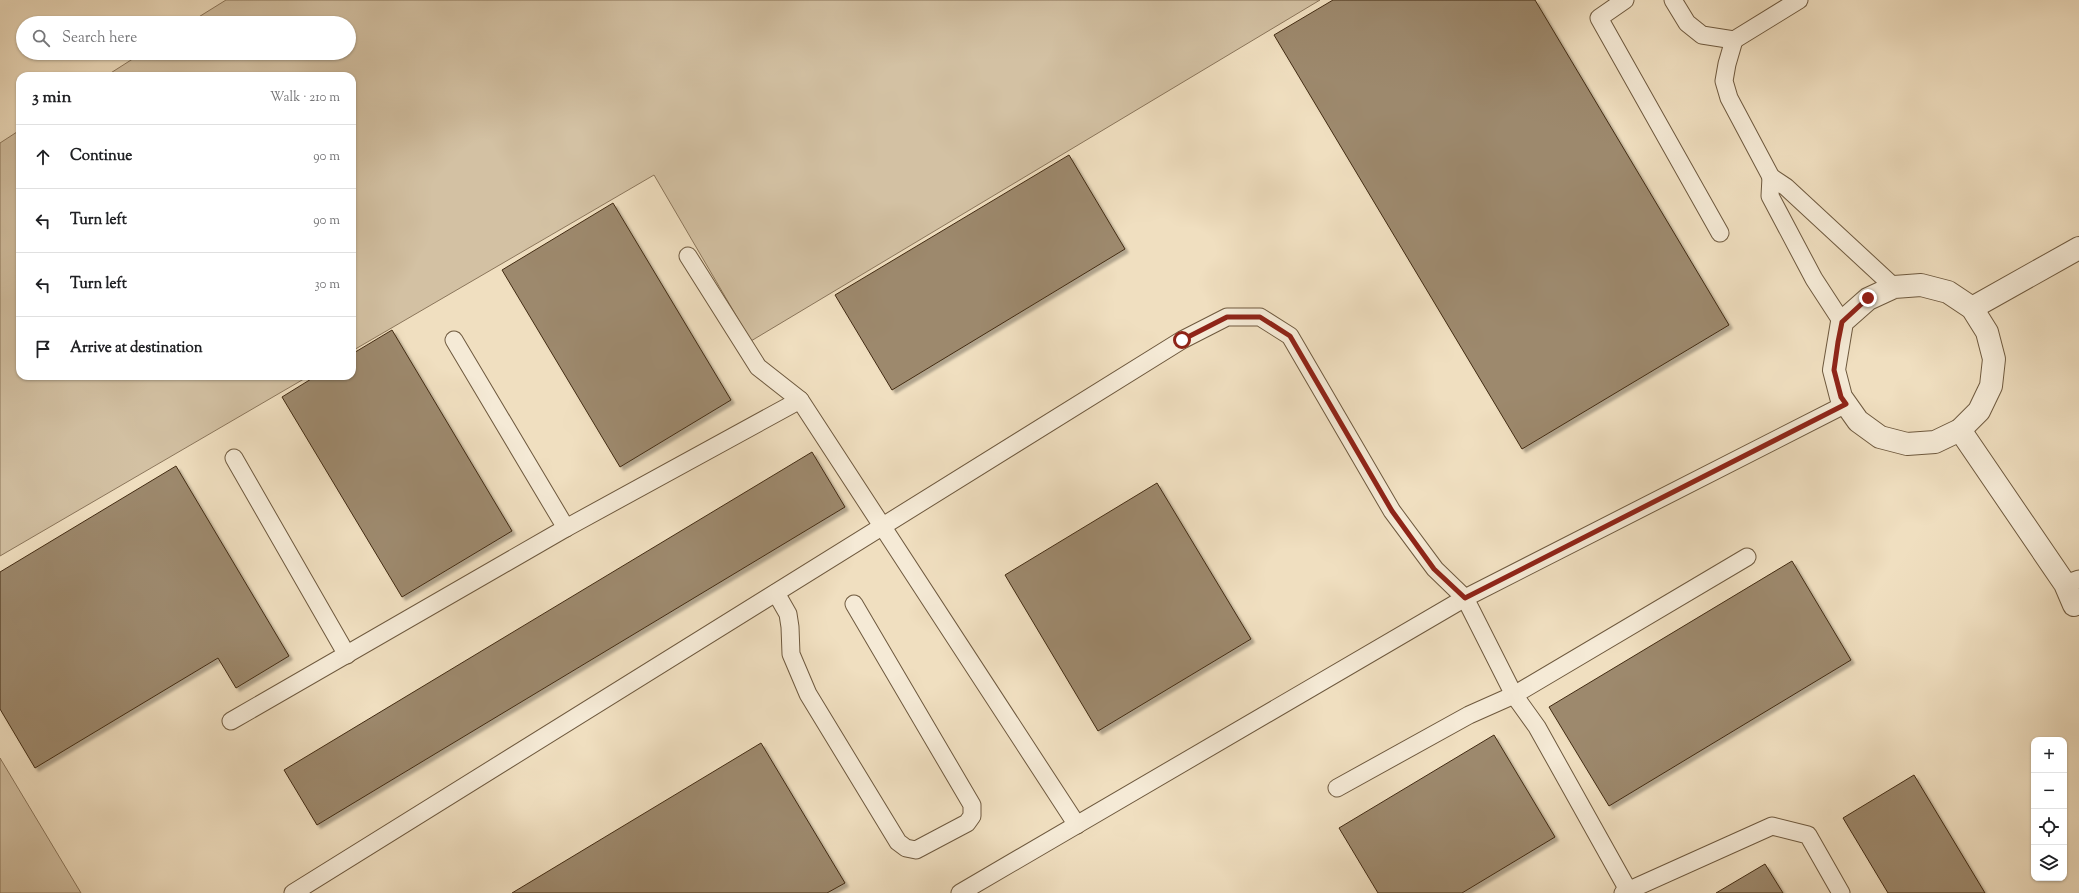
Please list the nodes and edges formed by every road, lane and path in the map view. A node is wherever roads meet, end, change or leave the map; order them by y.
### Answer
1 (1625, 0) edge
2 (1673, 0) edge
3 (1799, 0) edge
4 (1734, 40) junction
5 (1771, 177) junction
6 (1720, 233) dead end
7 (2079, 248) edge
8 (688, 256) dead end
9 (1894, 287) junction
10 (1972, 308) junction
11 (1842, 322) junction
12 (454, 340) dead end
13 (800, 400) junction
14 (1846, 404) junction
15 (1960, 430) junction
16 (234, 458) dead end
17 (883, 526) junction
18 (566, 528) junction
19 (1747, 557) dead end
20 (2072, 582) edge
21 (776, 593) junction
22 (1465, 598) junction
23 (854, 604) dead end
24 (2076, 612) edge
25 (347, 655) junction
26 (1514, 695) junction
27 (231, 721) dead end
28 (1338, 788) dead end
29 (1077, 825) junction
30 (1626, 891) edge
31 (292, 893) edge
32 (960, 893) edge
33 (1841, 893) edge

1 - 6 lane
2 - 4 lane
3 - 4 lane
4 - 5 lane
5 - 9 lane
5 - 11 lane
7 - 10 street
8 - 13 lane
9 - 10 street
9 - 11 street
10 - 15 street
11 - 14 street
12 - 18 lane
13 - 17 lane
13 - 18 lane
14 - 15 street
14 - 22 lane
15 - 20 street
16 - 25 lane
17 - 21 lane
17 - 22 lane
17 - 29 lane
18 - 25 lane
19 - 26 lane
20 - 24 street
21 - 23 lane
21 - 31 lane
22 - 26 lane
22 - 29 lane
25 - 27 lane
26 - 28 lane
26 - 30 lane
29 - 32 lane
30 - 33 lane

